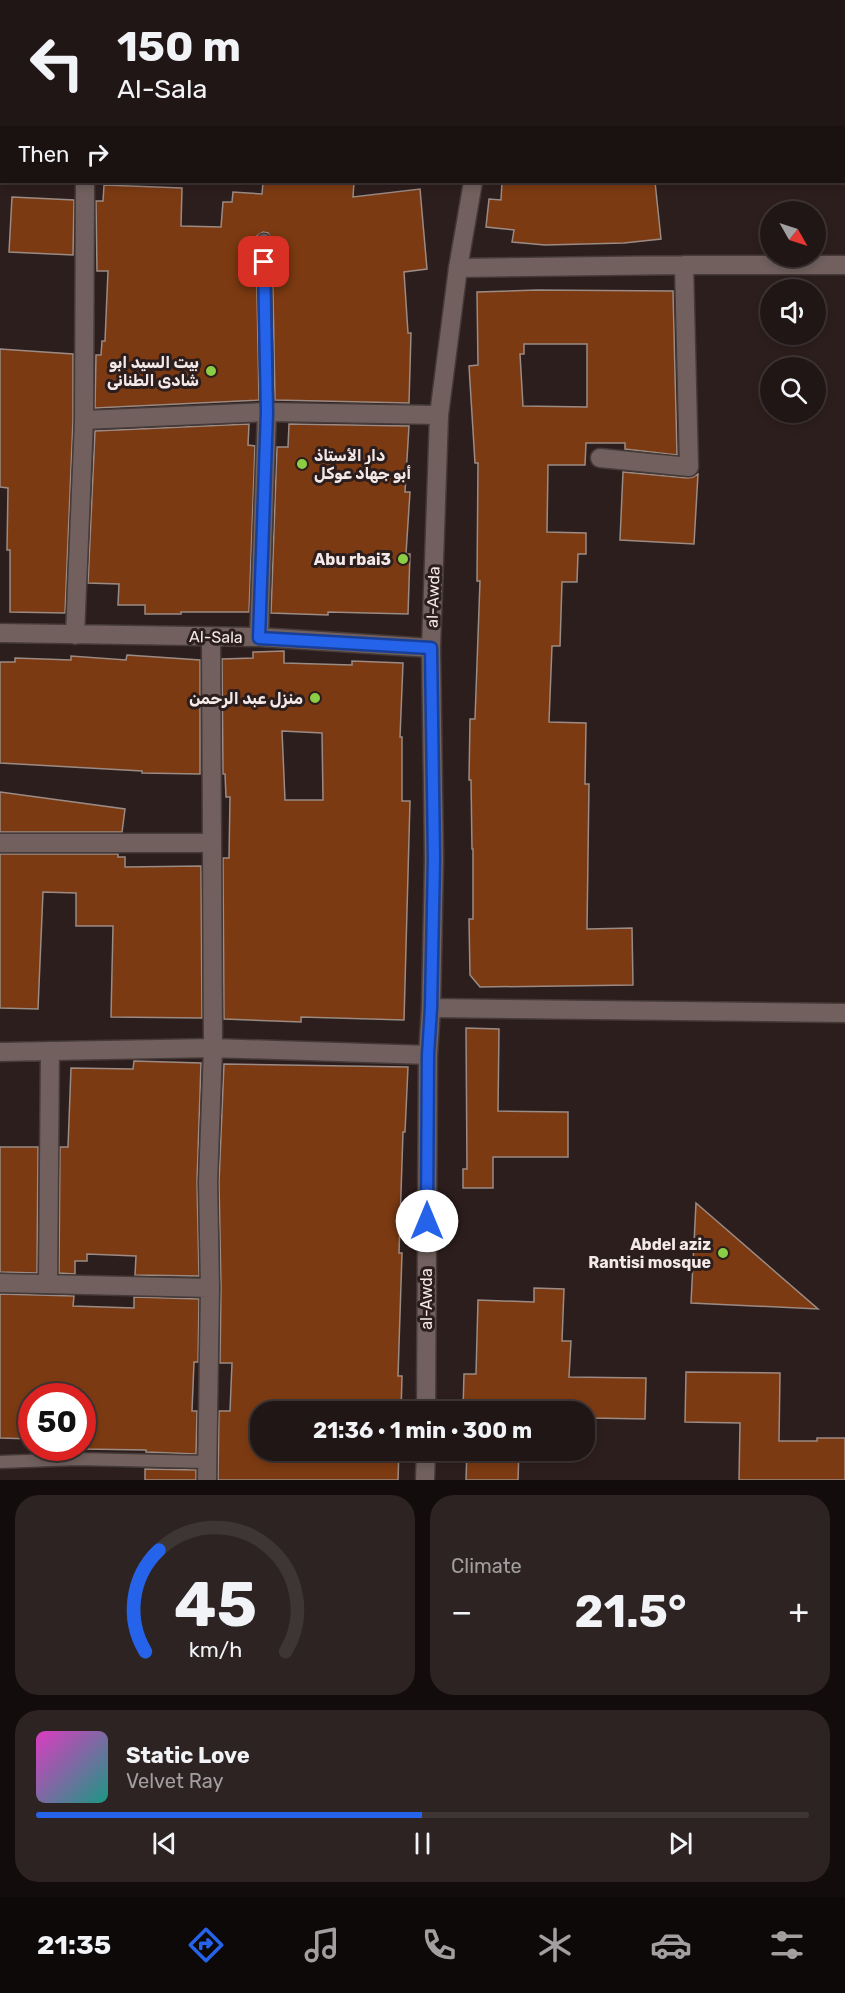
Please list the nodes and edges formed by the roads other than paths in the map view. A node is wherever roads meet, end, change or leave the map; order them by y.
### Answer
1 (85, 183) edge
2 (473, 183) edge
3 (264, 240) dead end
4 (684, 265) junction
5 (845, 265) edge
6 (458, 268) junction
7 (267, 412) junction
8 (439, 415) junction
9 (84, 420) junction
10 (600, 458) dead end
11 (0, 633) edge
12 (75, 635) junction
13 (210, 637) junction
14 (259, 638) junction
15 (431, 648) junction
16 (0, 843) edge
17 (210, 843) junction
18 (431, 1008) junction
19 (845, 1013) edge
20 (213, 1048) junction
21 (50, 1051) junction
22 (0, 1052) edge
23 (428, 1055) junction
24 (0, 1283) edge
25 (48, 1284) junction
26 (210, 1288) junction
27 (426, 1401) edge
28 (426, 1461) edge
29 (0, 1462) edge
30 (207, 1471) edge
31 (425, 1480) edge

1 - 9 street
2 - 6 street, al-Awda
3 - 7 lane
4 - 5 street
4 - 6 street
4 - 10 street
6 - 8 street, al-Awda
7 - 8 street
7 - 9 street
7 - 14 street
8 - 15 street, al-Awda
9 - 12 street
11 - 12 street, Al-Sala
12 - 13 street, Al-Sala
13 - 14 street, Al-Sala
13 - 17 street
14 - 15 street, Al-Sala
15 - 18 street, al-Awda
16 - 17 street
17 - 20 street
18 - 19 street
18 - 23 street, al-Awda
20 - 21 street
20 - 23 street
20 - 26 street
21 - 22 street
21 - 25 street
23 - 27 street, al-Awda
24 - 25 street
25 - 26 street
26 - 30 street
28 - 31 street
29 - 30 lane

